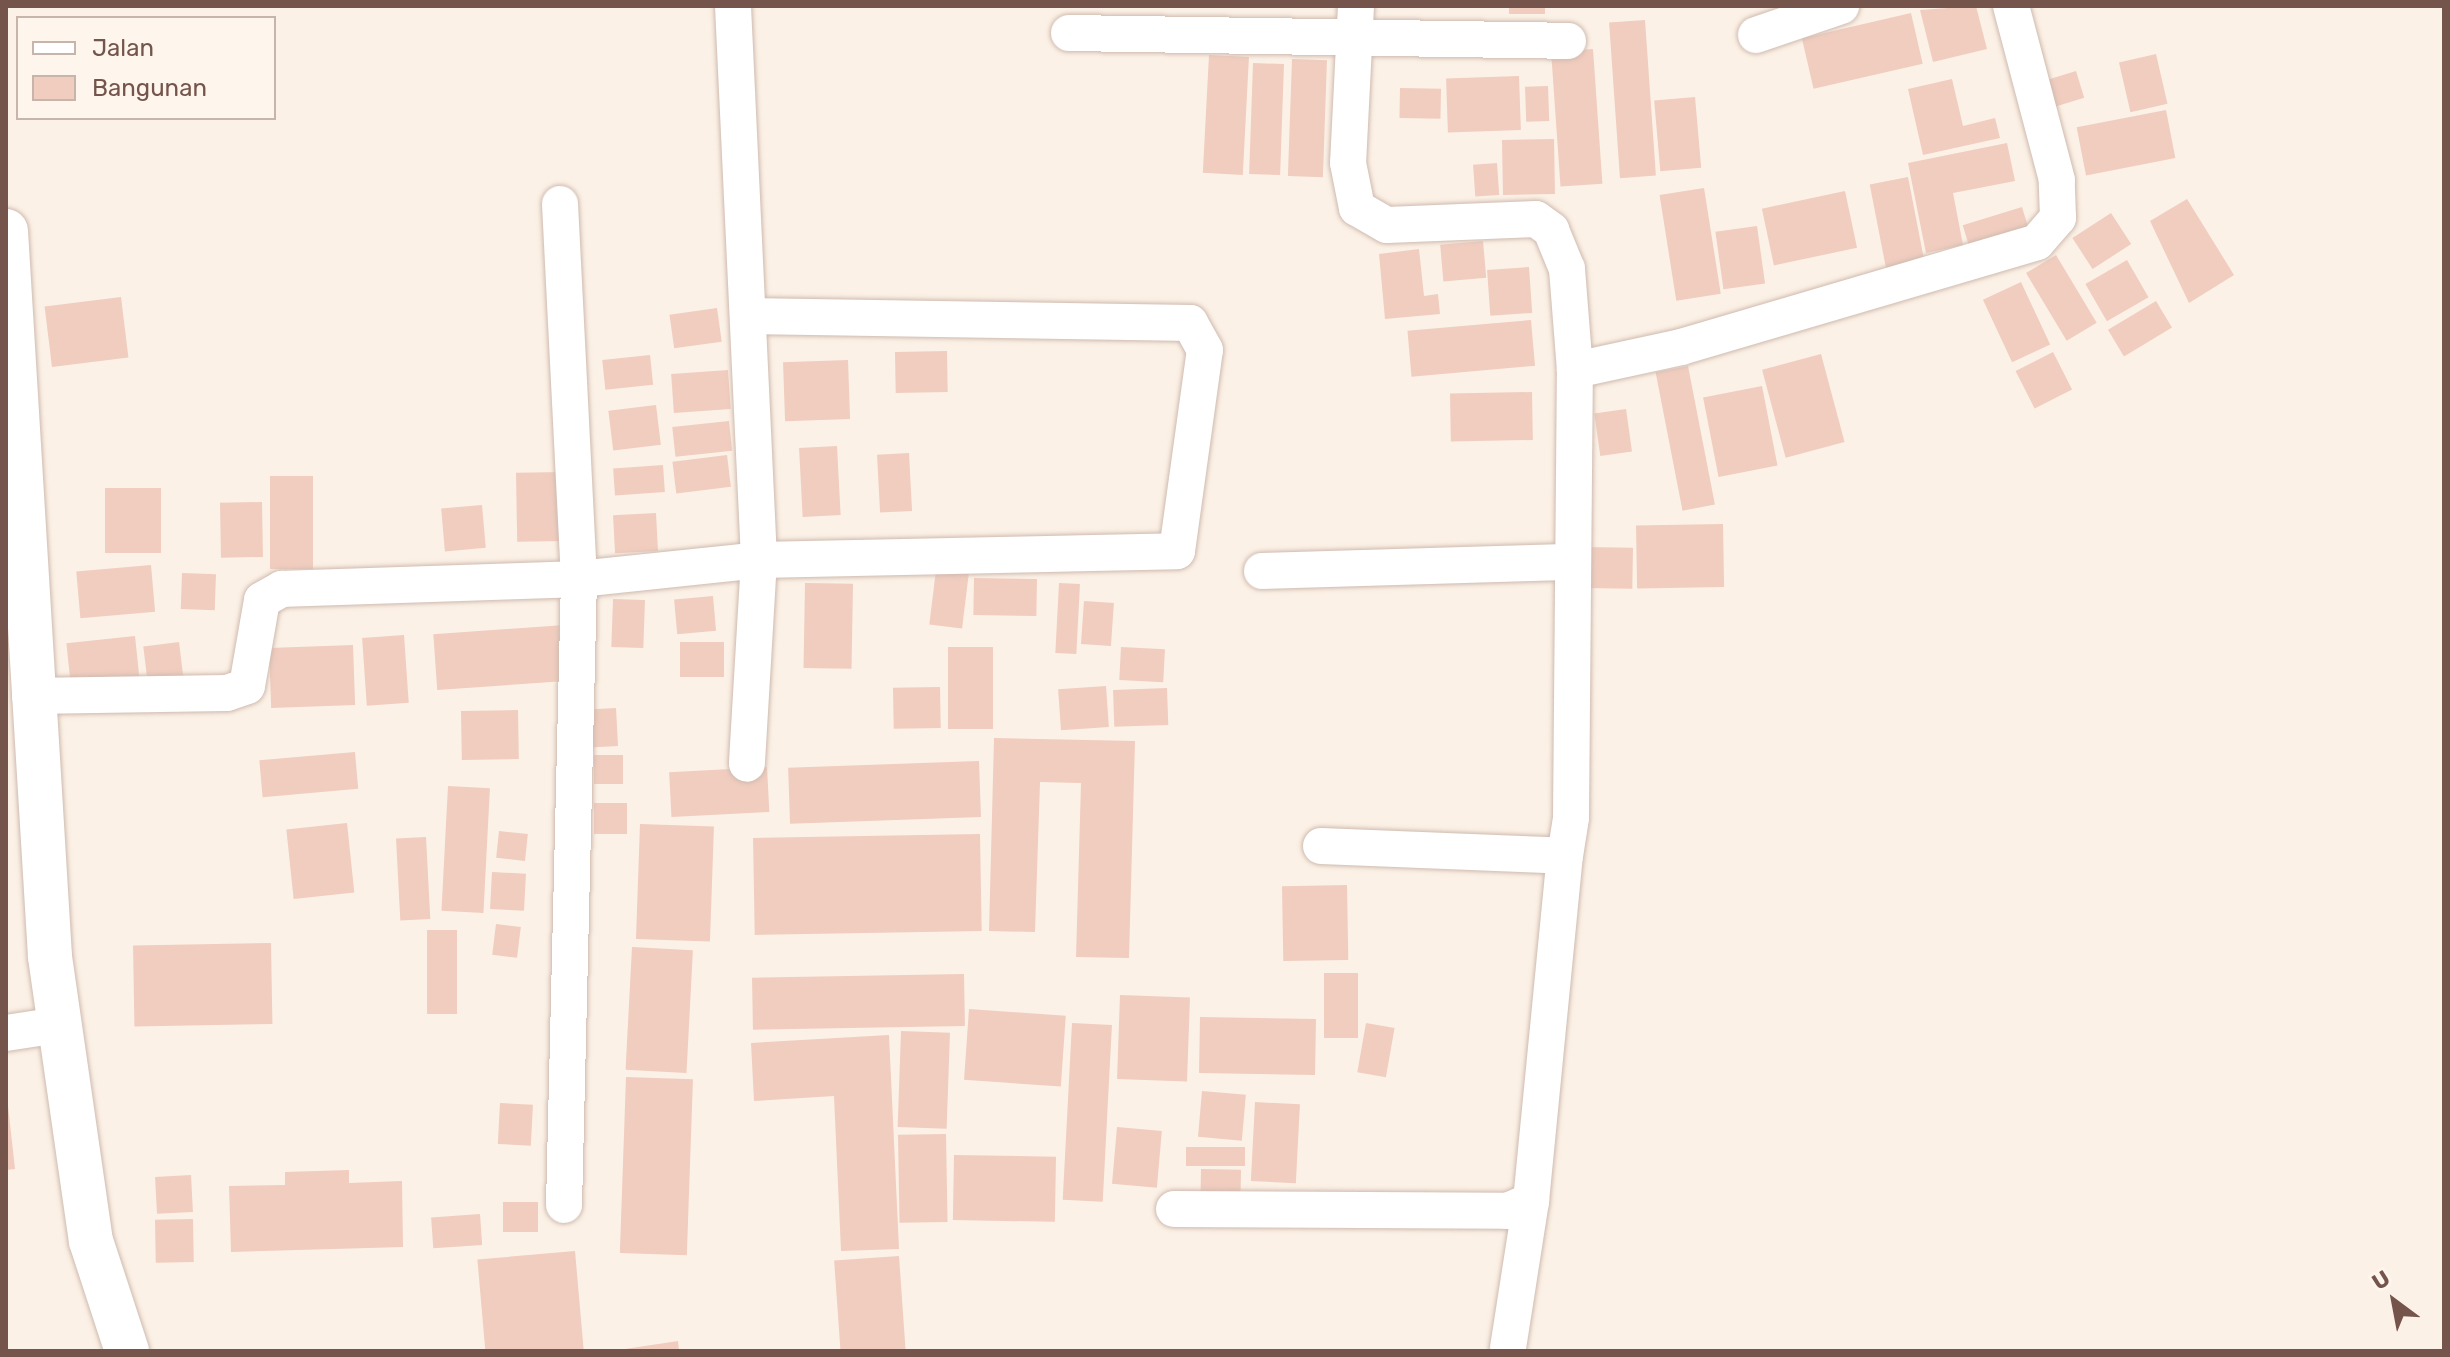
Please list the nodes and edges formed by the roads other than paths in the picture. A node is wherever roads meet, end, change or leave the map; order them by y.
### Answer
1 (733, 6) edge
2 (1841, 6) edge
3 (2011, 6) edge
4 (1358, 22) edge
5 (1069, 33) dead end
6 (1756, 35) dead end
7 (1568, 41) dead end
8 (560, 204) dead end
9 (6, 231) edge
10 (749, 316) junction
11 (10, 365) edge
12 (1575, 370) junction
13 (759, 560) junction
14 (1573, 562) junction
15 (1262, 571) dead end
16 (579, 579) junction
17 (30, 696) junction
18 (747, 764) dead end
19 (1321, 846) dead end
20 (1565, 856) junction
21 (58, 1025) junction
22 (6, 1033) edge
23 (1531, 1201) junction
24 (564, 1205) dead end
25 (1174, 1209) dead end
26 (1508, 1348) dead end
27 (127, 1351) edge

1 - 10 street
2 - 6 street
3 - 12 street
4 - 5 street
4 - 7 street
4 - 12 street
8 - 16 street
9 - 11 street
10 - 13 street
10 - 13 street
11 - 17 street
12 - 14 street
13 - 16 street
13 - 18 street
14 - 15 street
14 - 20 street
16 - 17 street
16 - 24 street
17 - 21 street
19 - 20 street
20 - 23 street
21 - 22 street
21 - 27 street
23 - 25 street
23 - 26 street

